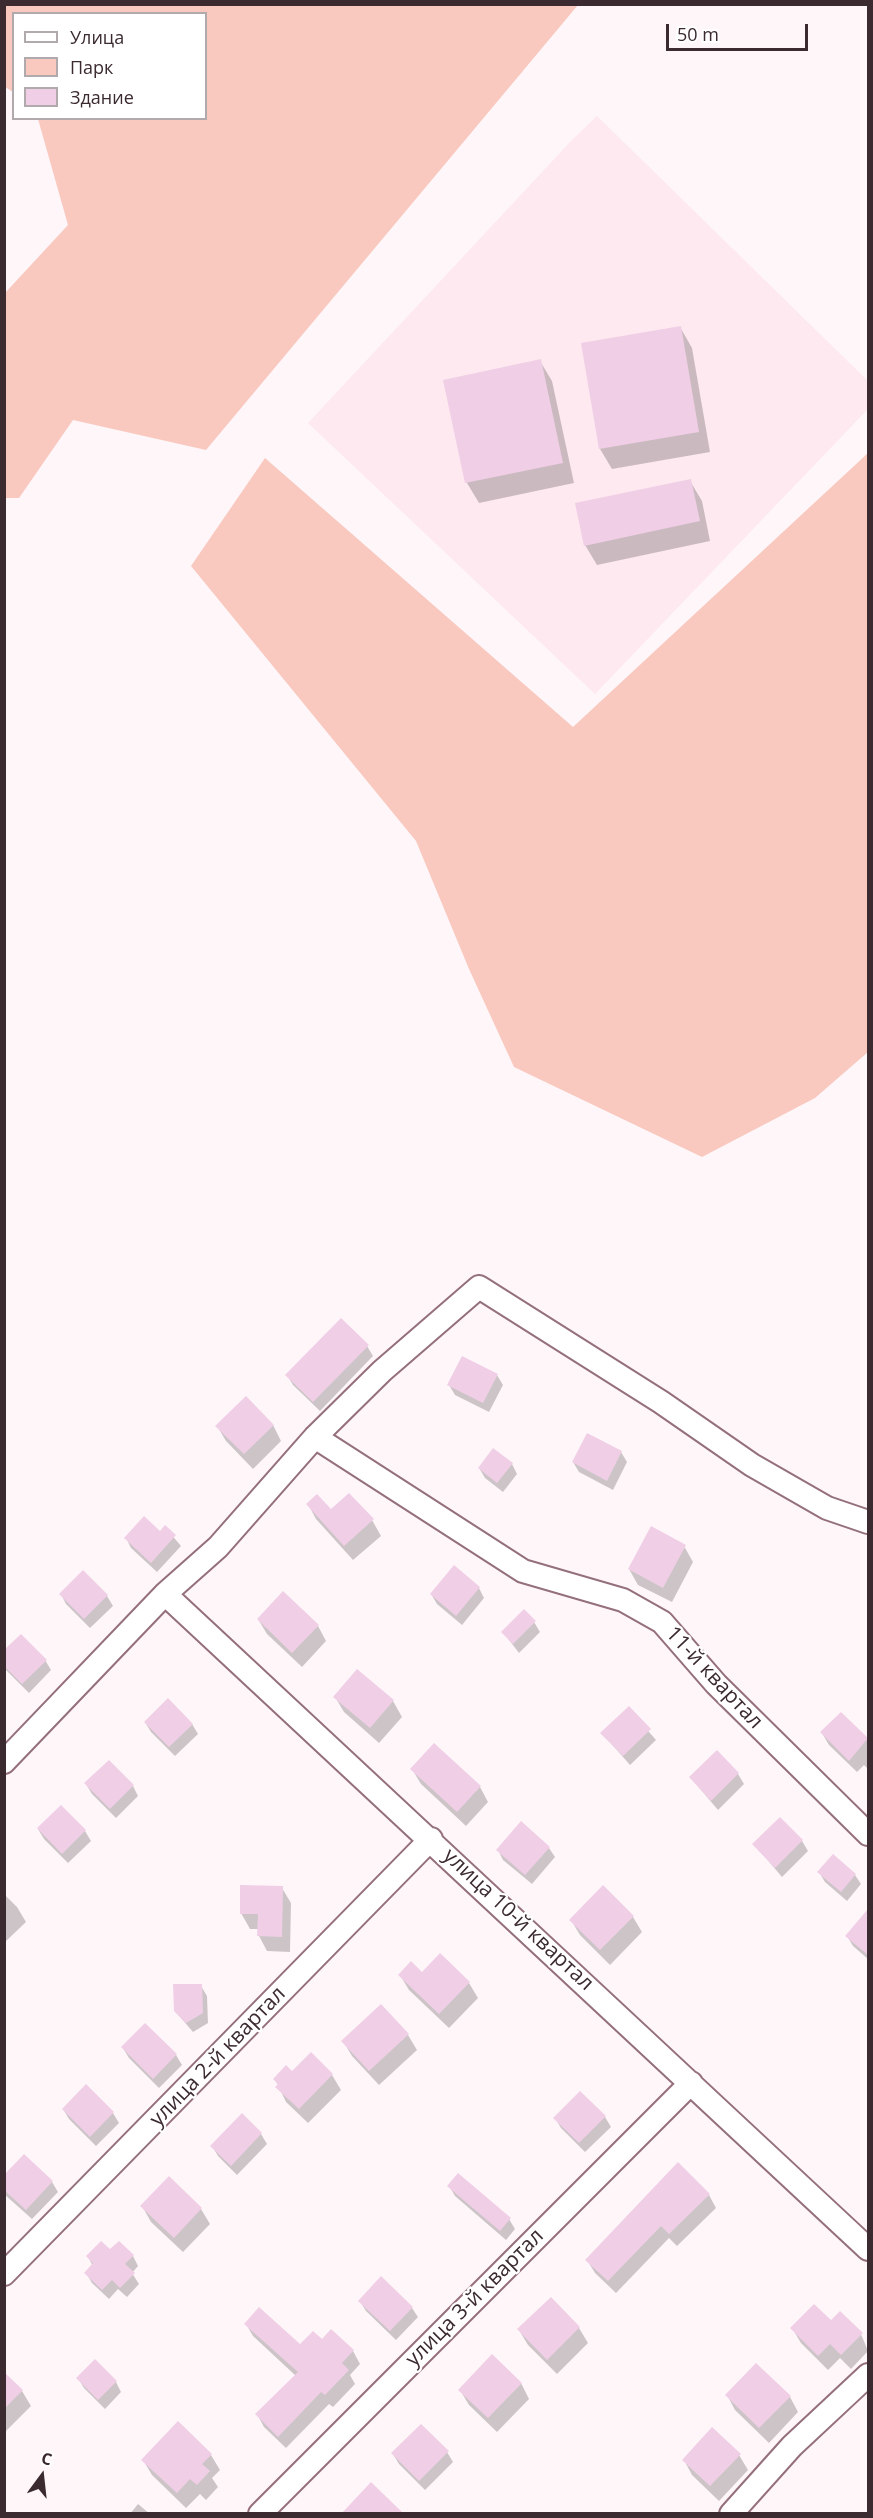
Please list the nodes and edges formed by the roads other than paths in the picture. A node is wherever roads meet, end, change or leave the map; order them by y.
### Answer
1 (315, 1437) junction
2 (868, 1522) edge
3 (165, 1594) junction
4 (4, 1762) edge
5 (868, 1834) edge
6 (431, 1839) junction
7 (691, 2083) junction
8 (868, 2248) edge
9 (4, 2274) edge
10 (868, 2374) edge
11 (260, 2514) edge
12 (731, 2514) edge

1 - 2 street
1 - 3 street
1 - 5 street, 11-й квартал
3 - 4 street
3 - 6 street, улица 10-й квартал
6 - 7 street, улица 10-й квартал
6 - 9 street, улица 2-й квартал
7 - 8 street, улица 10-й квартал
7 - 11 street, улица 3-й квартал
10 - 12 street

